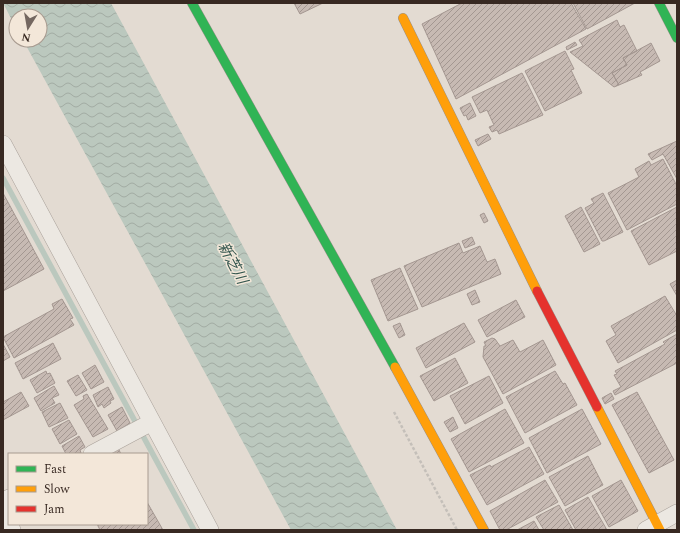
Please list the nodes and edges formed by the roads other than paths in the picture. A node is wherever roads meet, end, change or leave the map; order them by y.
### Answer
1 (192, 3) edge
2 (659, 3) edge
3 (403, 18) dead end
4 (677, 38) edge
5 (3, 144) edge
6 (152, 422) junction
7 (94, 453) edge
8 (677, 513) edge
9 (3, 514) edge
10 (8, 523) edge
11 (654, 528) edge
12 (210, 530) edge
13 (484, 530) edge

1 - 13 street
2 - 4 street
3 - 11 street
5 - 6 street
6 - 7 street
6 - 12 street
8 - 11 street
9 - 10 street

